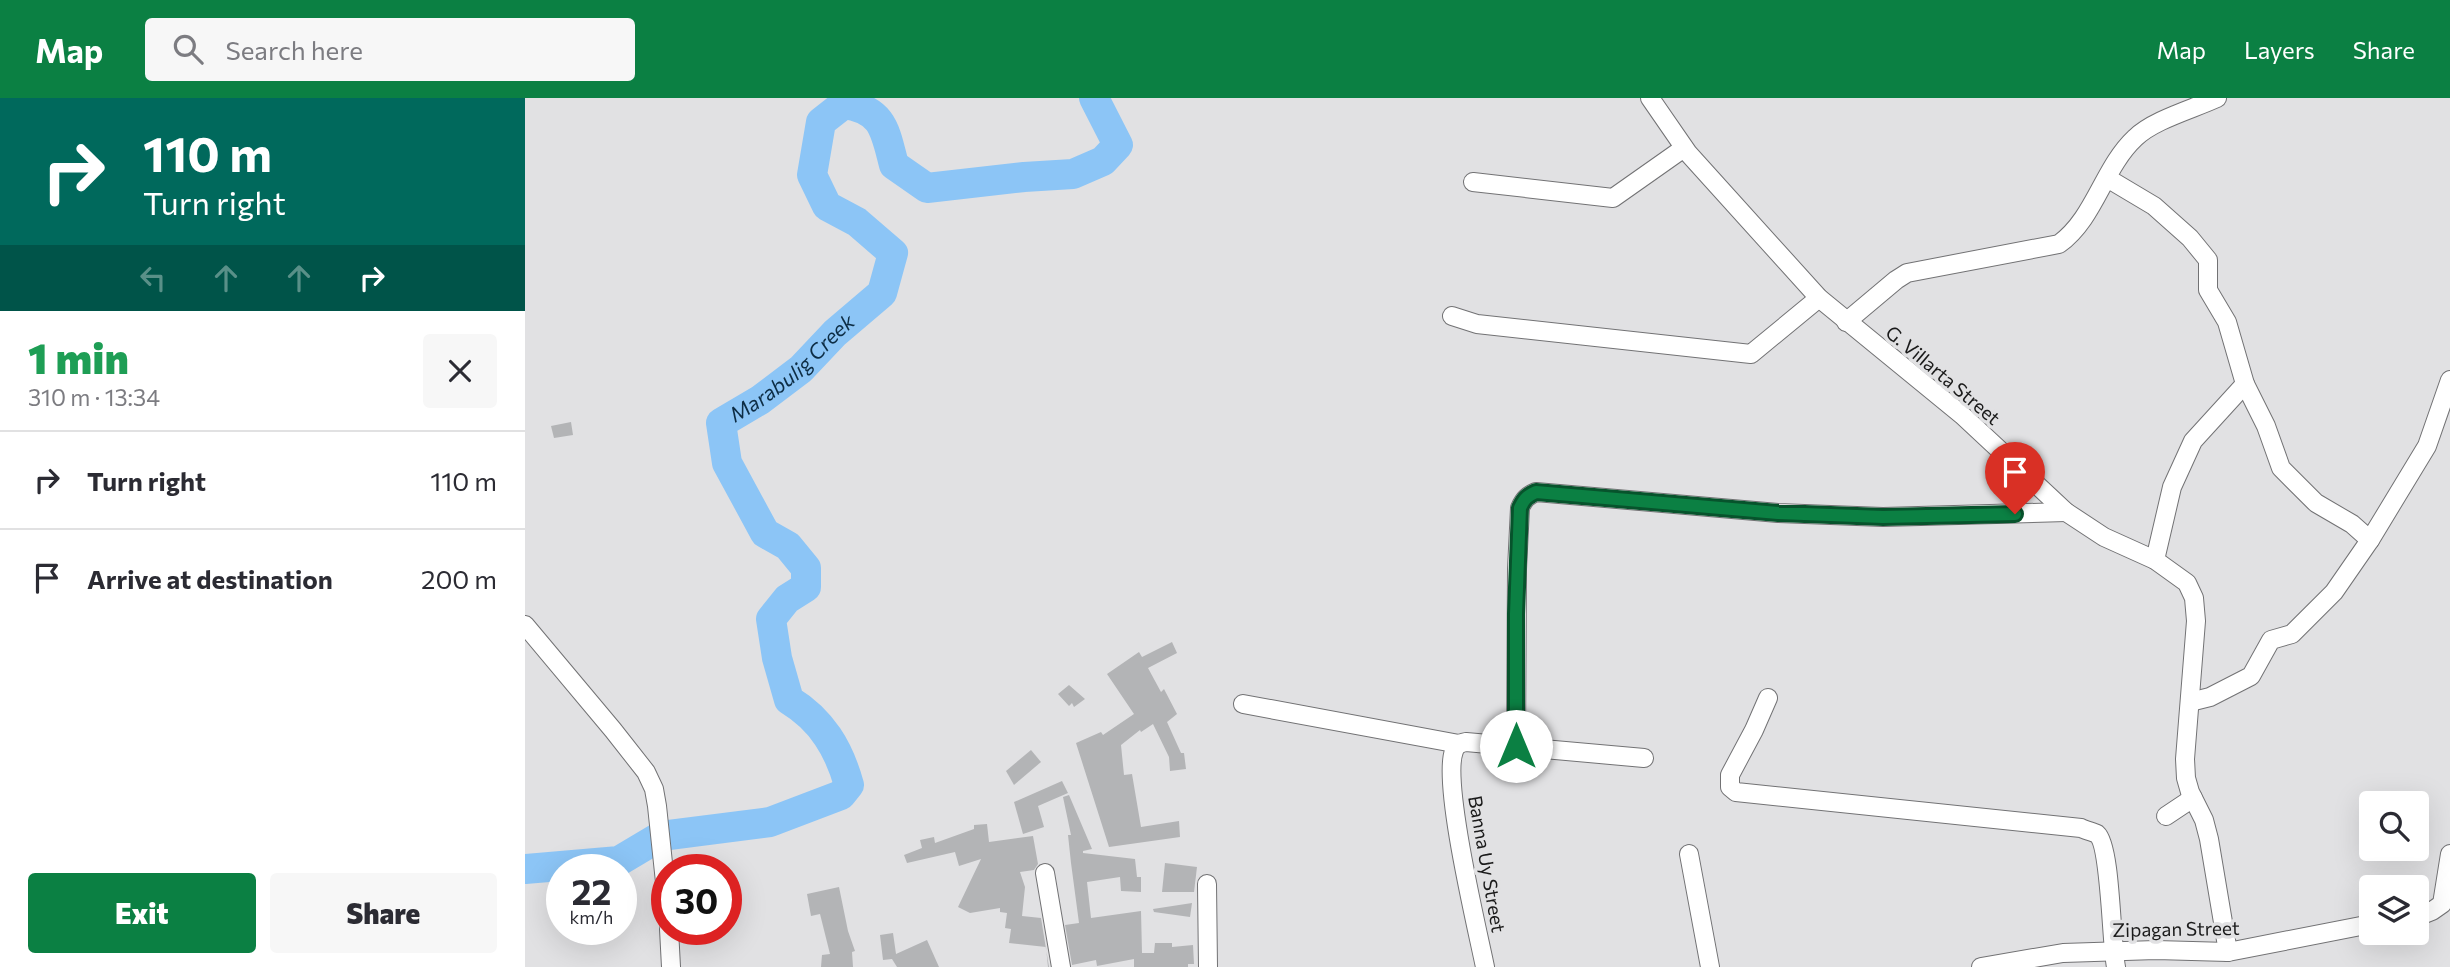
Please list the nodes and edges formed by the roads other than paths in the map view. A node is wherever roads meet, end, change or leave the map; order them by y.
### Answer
1 (2217, 98) edge
2 (1655, 100) edge
3 (1684, 148) junction
4 (2107, 178) junction
5 (1473, 182) dead end
6 (1819, 298) junction
7 (1452, 316) dead end
8 (1846, 322) junction
9 (2450, 380) edge
10 (2245, 384) junction
11 (2066, 512) junction
12 (2370, 540) junction
13 (2155, 560) junction
14 (525, 625) edge
15 (1768, 698) dead end
16 (2190, 702) junction
17 (1243, 704) dead end
18 (1459, 744) junction
19 (1516, 746) junction
20 (1644, 758) dead end
21 (2193, 798) junction
22 (2166, 816) dead end
23 (663, 854) edge
24 (1689, 854) dead end
25 (2450, 854) edge
26 (1045, 873) dead end
27 (1207, 884) dead end
28 (2429, 912) edge
29 (2359, 926) edge
30 (670, 945) edge
31 (2228, 952) junction
32 (2114, 959) edge
33 (671, 967) edge
34 (1061, 967) edge
35 (1208, 967) edge
36 (1485, 967) edge
37 (1710, 967) edge
38 (1981, 967) edge

1 - 4 street
2 - 3 street, G. Villarta Street
3 - 5 street
3 - 6 street, G. Villarta Street
4 - 8 street
4 - 10 street
6 - 7 street
6 - 8 street, G. Villarta Street
8 - 11 street, G. Villarta Street
9 - 12 street
10 - 12 street
10 - 13 street
11 - 13 street, G. Villarta Street
11 - 19 street
12 - 16 street
13 - 16 street, G. Villarta Street
14 - 23 street
15 - 32 street
16 - 21 street, G. Villarta Street
17 - 18 street
18 - 19 street
18 - 36 street, Banna Uy Street
19 - 20 street
21 - 22 street
21 - 31 street, G. Villarta Street
24 - 37 street
25 - 28 street
26 - 34 street
27 - 35 street
29 - 31 street, Zipagan Street
30 - 33 street
31 - 32 street, Zipagan Street
32 - 38 street, Zipagan Street

